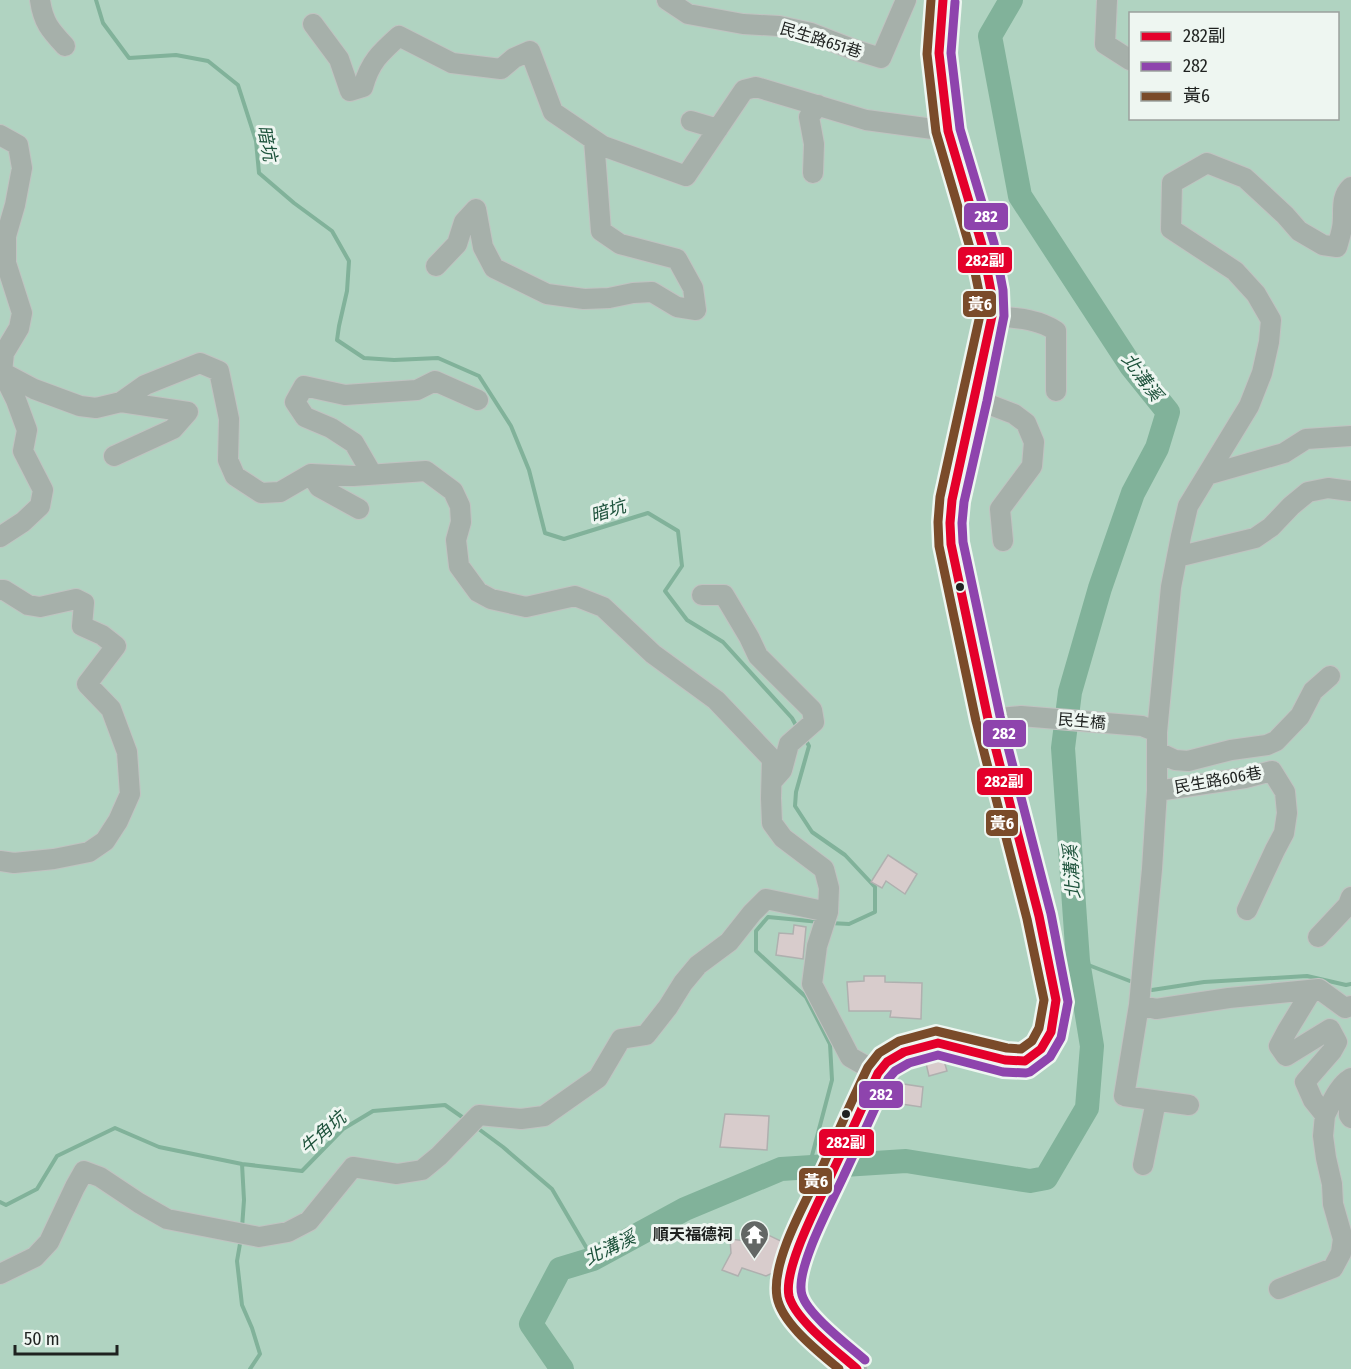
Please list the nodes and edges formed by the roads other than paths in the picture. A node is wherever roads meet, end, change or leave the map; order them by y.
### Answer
1 (40, 0) edge
2 (667, 0) edge
3 (906, 0) edge
4 (943, 0) edge
5 (1107, 0) edge
6 (313, 24) dead end
7 (65, 46) dead end
8 (1129, 59) edge
9 (818, 105) junction
10 (691, 121) dead end
11 (718, 129) junction
12 (948, 131) junction
13 (0, 135) edge
14 (594, 140) junction
15 (813, 173) dead end
16 (1351, 187) edge
17 (436, 266) dead end
18 (992, 316) junction
19 (2, 372) junction
20 (1056, 391) dead end
21 (975, 399) junction
22 (478, 400) dead end
23 (121, 402) junction
24 (1351, 436) edge
25 (114, 456) dead end
26 (311, 474) junction
27 (372, 474) junction
28 (1206, 475) junction
29 (1351, 490) edge
30 (359, 509) dead end
31 (0, 537) edge
32 (1003, 541) dead end
33 (1177, 557) junction
34 (0, 590) edge
35 (702, 595) dead end
36 (1330, 676) dead end
37 (988, 719) junction
38 (1149, 729) junction
39 (1158, 752) junction
40 (772, 781) junction
41 (1157, 791) junction
42 (0, 861) edge
43 (1351, 897) edge
44 (1247, 910) dead end
45 (828, 912) junction
46 (1318, 937) dead end
47 (1312, 990) junction
48 (1140, 992) junction
49 (1351, 1006) edge
50 (878, 1073) junction
51 (1351, 1078) edge
52 (1351, 1093) edge
53 (1156, 1101) junction
54 (1189, 1105) dead end
55 (1325, 1115) junction
56 (1351, 1118) edge
57 (1143, 1165) dead end
58 (0, 1274) edge
59 (1279, 1289) dead end
60 (857, 1369) edge

1 - 7 street
2 - 3 street, 民生路651巷
4 - 12 street
5 - 8 street
6 - 14 street
9 - 11 street
9 - 12 street
9 - 15 street
10 - 11 street
11 - 14 street
12 - 18 street
13 - 19 street
14 - 17 street
16 - 28 street, 民生路606巷
18 - 20 street
18 - 21 street
19 - 23 street
19 - 31 street
21 - 32 street
21 - 37 street
22 - 27 street
23 - 25 street
23 - 26 street
24 - 28 street
26 - 27 street
26 - 30 street
27 - 40 street
28 - 33 street, 民生路606巷
29 - 33 street
33 - 38 street, 民生路606巷
34 - 42 street
35 - 40 street
36 - 39 street
37 - 38 street, 民生橋
37 - 50 street
38 - 39 street, 民生路606巷
39 - 41 street, 民生路606巷
40 - 45 street
41 - 44 street, 民生路606巷
41 - 48 street, 民生路606巷
43 - 46 street
45 - 50 street
45 - 58 street
47 - 48 street
47 - 49 street
47 - 55 street
48 - 53 street, 民生路606巷
50 - 60 street
51 - 55 street
52 - 56 street
53 - 54 street
53 - 57 street
55 - 59 street

